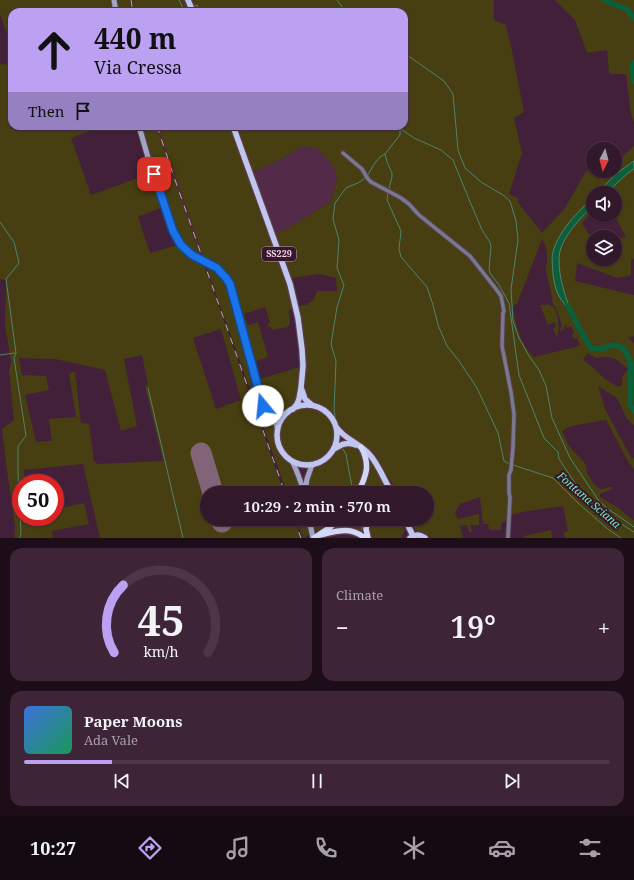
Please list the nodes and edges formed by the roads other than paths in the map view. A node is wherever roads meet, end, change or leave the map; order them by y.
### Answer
1 (140, 130) edge
2 (234, 130) edge
3 (343, 154) dead end
4 (301, 388) junction
5 (263, 406) junction
6 (317, 407) junction
7 (293, 409) junction
8 (287, 413) junction
9 (336, 426) junction
10 (278, 430) junction
11 (360, 447) junction
12 (334, 449) junction
13 (292, 461) junction
14 (312, 465) junction
15 (302, 486) edge
16 (306, 486) edge
17 (361, 486) edge
18 (388, 486) edge
19 (312, 526) edge
20 (331, 526) edge
21 (367, 526) edge
22 (408, 526) edge
23 (316, 537) edge
24 (365, 537) edge
25 (412, 537) edge
26 (425, 538) edge
27 (508, 538) edge

1 - 5 main road
2 - 4 main road, SS229
3 - 27 street
4 - 6 main road
4 - 7 main road, SS229
5 - 8 main road
5 - 10 main road
6 - 7 main road
6 - 9 main road
7 - 8 main road
8 - 10 main road
9 - 11 main road
9 - 12 main road
10 - 13 main road
11 - 12 main road
11 - 17 highway
11 - 18 main road
12 - 14 main road
13 - 14 main road
13 - 15 main road
14 - 16 main road
19 - 23 main road
20 - 23 highway
21 - 24 highway
22 - 25 main road
23 - 24 highway
25 - 26 main road

